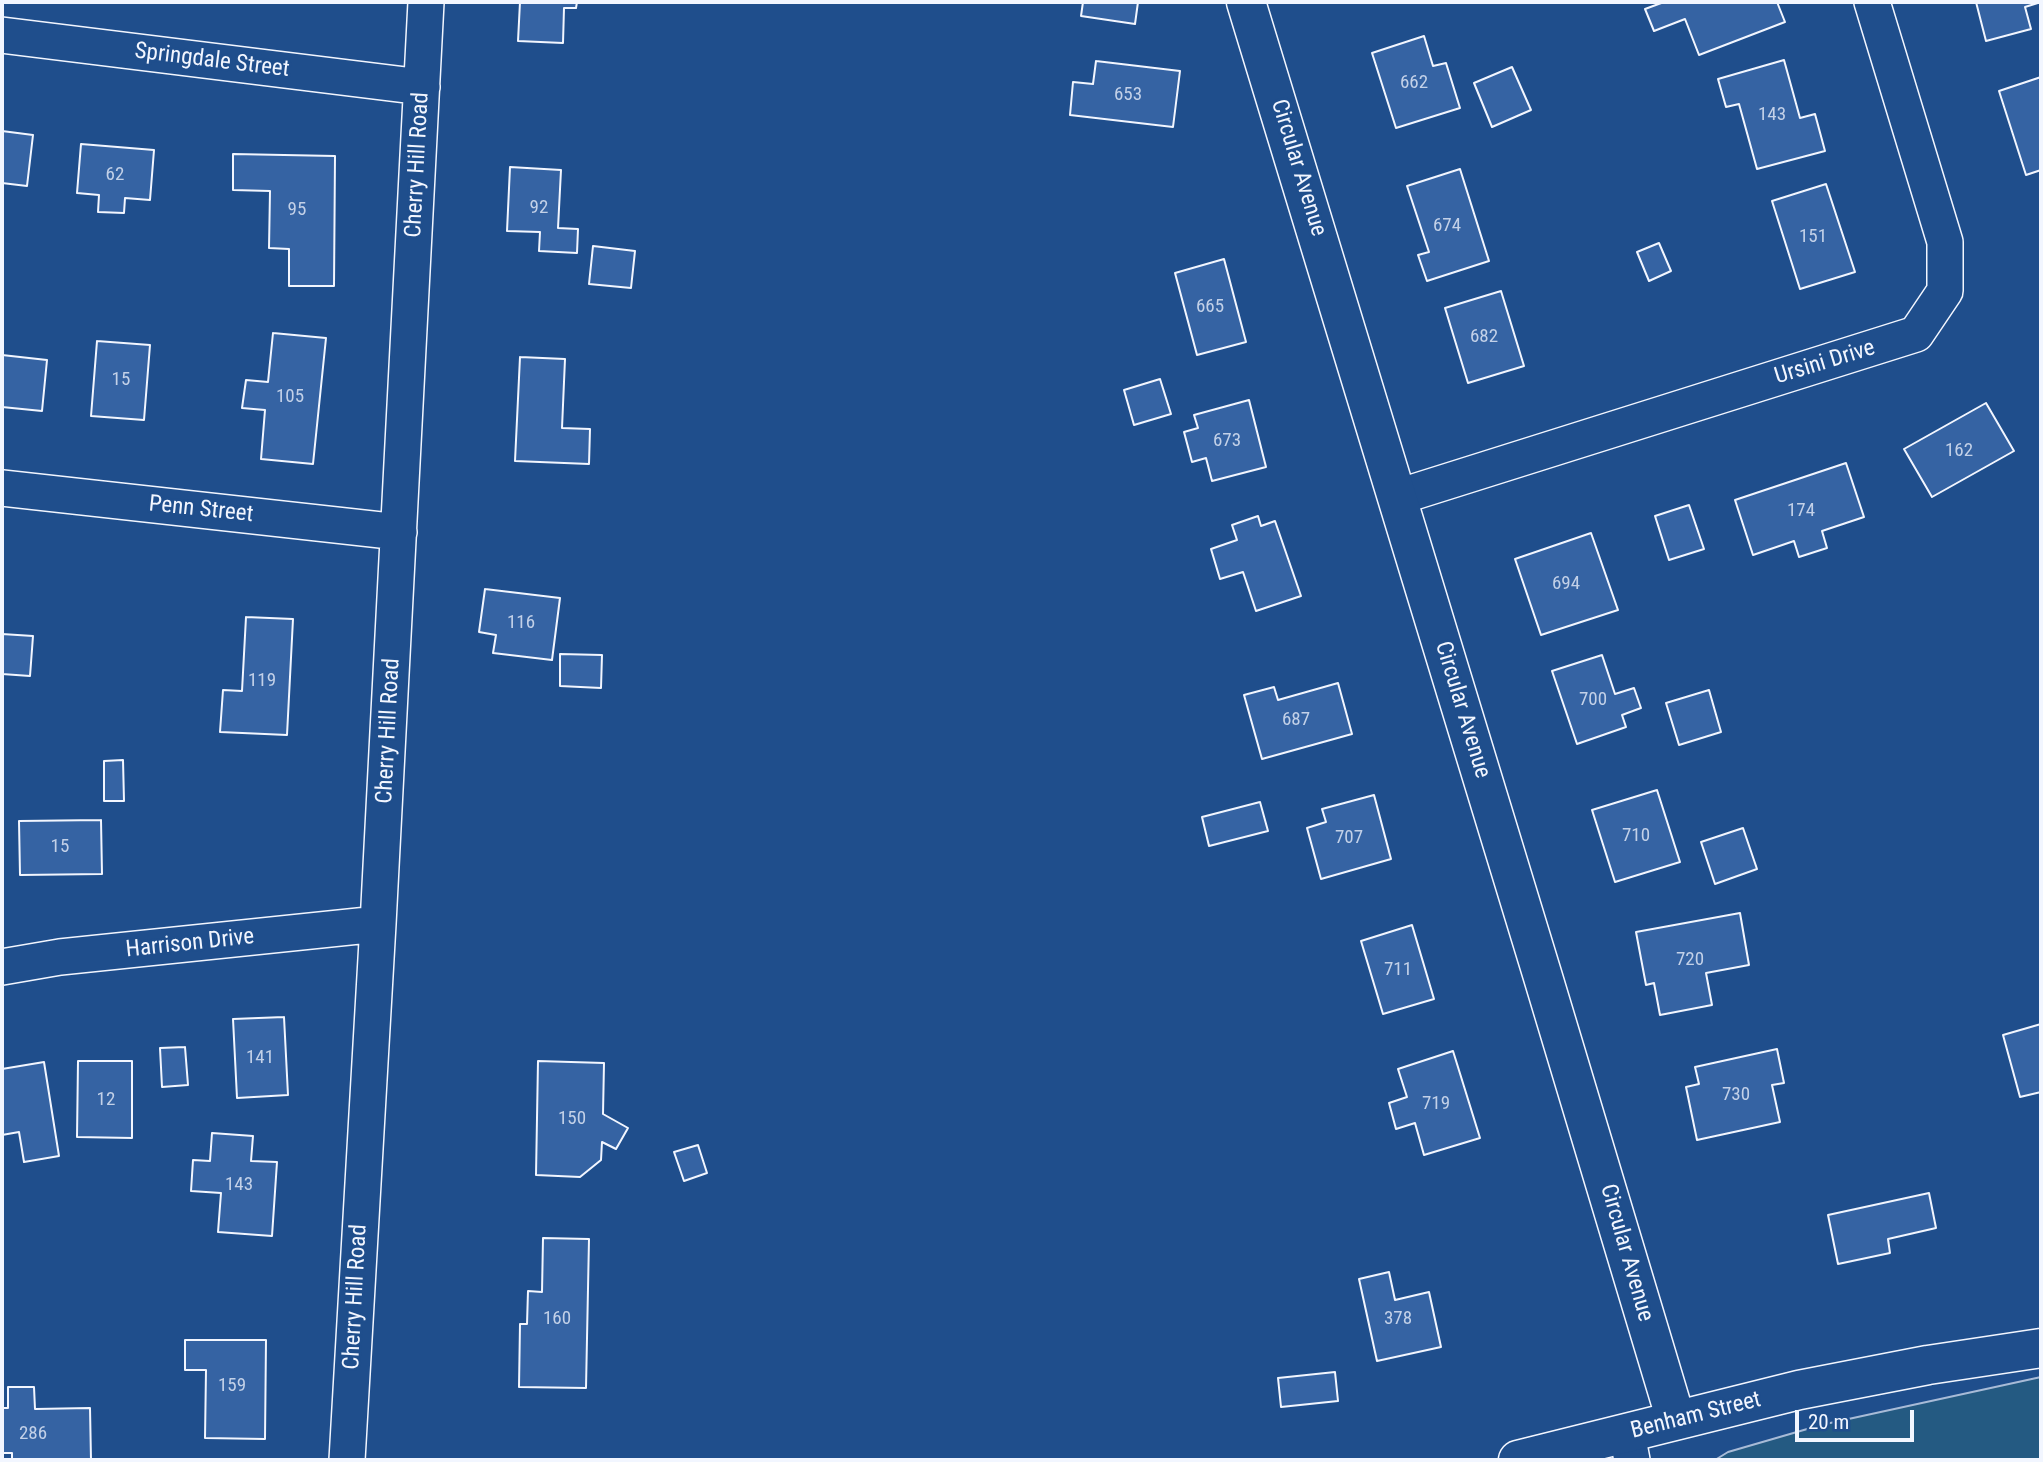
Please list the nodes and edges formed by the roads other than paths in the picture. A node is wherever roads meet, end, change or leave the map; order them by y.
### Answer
1 (426, 2) edge
2 (1246, 2) edge
3 (1872, 2) edge
4 (2, 35) edge
5 (422, 87) junction
6 (2, 488) edge
7 (1398, 497) junction
8 (399, 532) junction
9 (378, 924) junction
10 (2, 967) edge
11 (2041, 1348) edge
12 (1676, 1420) junction
13 (1630, 1447) edge
14 (347, 1460) edge
15 (1518, 1460) edge

1 - 5 street, Cherry Hill Road
2 - 7 main road, Circular Avenue
3 - 7 street, Ursini Drive
4 - 5 street, Springdale Street
5 - 8 street, Cherry Hill Road
6 - 8 street, Penn Street
7 - 12 main road, Circular Avenue
8 - 9 street, Cherry Hill Road
9 - 10 street, Harrison Drive
9 - 14 street, Cherry Hill Road
11 - 12 main road, Benham Street
12 - 13 main road, Benham Street
13 - 15 main road, Benham Street

